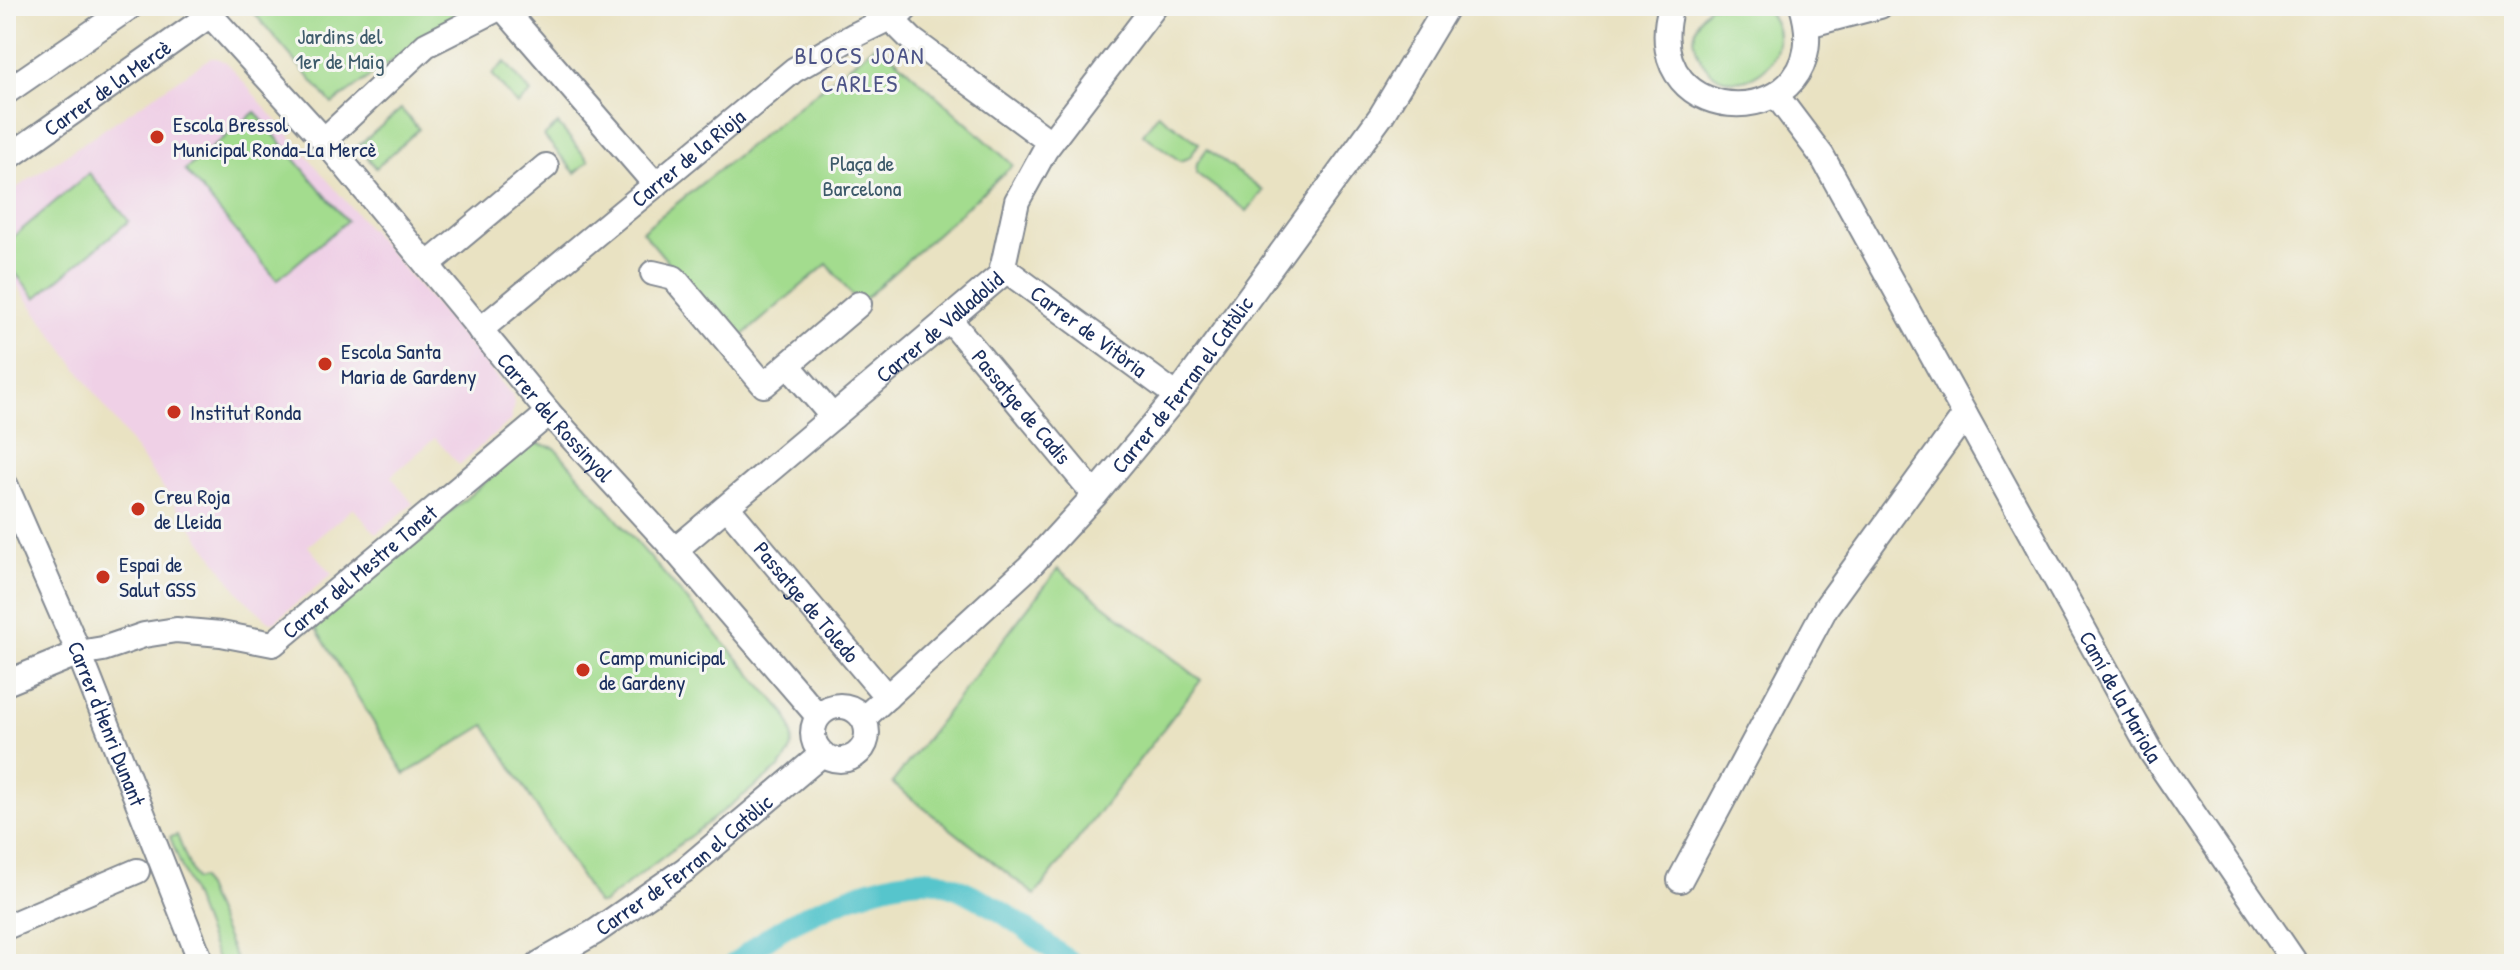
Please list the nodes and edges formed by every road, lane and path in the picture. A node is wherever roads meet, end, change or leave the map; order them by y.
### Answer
1 (131, 6) edge
2 (503, 6) edge
3 (1155, 6) edge
4 (1447, 6) edge
5 (1671, 6) edge
6 (1880, 6) edge
7 (206, 10) edge
8 (892, 10) edge
9 (1805, 16) edge
10 (6, 92) edge
11 (1776, 95) junction
12 (324, 140) junction
13 (1050, 142) junction
14 (6, 159) edge
15 (546, 166) dead end
16 (656, 185) junction
17 (427, 265) junction
18 (1002, 267) junction
19 (653, 273) dead end
20 (859, 304) dead end
21 (949, 319) junction
22 (480, 330) junction
23 (788, 365) junction
24 (1177, 396) junction
25 (549, 413) junction
26 (1965, 415) junction
27 (833, 417) junction
28 (6, 486) edge
29 (1095, 495) junction
30 (727, 507) junction
31 (675, 550) junction
32 (79, 653) junction
33 (6, 683) edge
34 (887, 697) junction
35 (818, 716) junction
36 (864, 718) junction
37 (822, 754) junction
38 (137, 871) dead end
39 (1680, 880) dead end
40 (6, 927) edge
41 (202, 964) edge
42 (539, 964) edge
43 (2296, 964) edge

1 - 10 street
2 - 12 street
2 - 16 street
3 - 13 street, Carrer de Valladolid
4 - 24 street, Carrer de Ferran el Catòlic
5 - 11 street
6 - 9 street
7 - 12 street, Carrer del Rossinyol
7 - 14 street, Carrer de la Mercè
8 - 13 street
8 - 16 street, Carrer de la Rioja
9 - 11 street
11 - 26 street, Camí de la Mariola
12 - 17 street, Carrer del Rossinyol
13 - 18 street, Carrer de Valladolid
15 - 17 street
16 - 22 street, Carrer de la Rioja
17 - 22 street, Carrer del Rossinyol
18 - 21 street, Carrer de Valladolid
18 - 24 street, Carrer de Vitòria
19 - 23 street
20 - 23 street
21 - 27 street, Carrer de Valladolid
21 - 29 street, Passatge de Cadis
22 - 25 street, Carrer del Rossinyol
23 - 27 street
24 - 29 street, Carrer de Ferran el Catòlic
25 - 31 street, Carrer del Rossinyol
25 - 32 street, Carrer del Mestre Tonet
26 - 39 street
26 - 43 street, Camí de la Mariola
27 - 30 street, Carrer de Valladolid
28 - 32 street, Carrer d'Henri Dunant
29 - 34 street, Carrer de Ferran el Catòlic
30 - 31 street, Carrer de Valladolid
30 - 34 street, Passatge de Toledo
31 - 35 street, Carrer del Rossinyol
32 - 33 street, Carrer del Mestre Tonet
32 - 41 street, Carrer d'Henri Dunant
34 - 36 street, Carrer de Ferran el Catòlic
35 - 36 street
35 - 37 street
36 - 37 street
37 - 42 street, Carrer de Ferran el Catòlic
38 - 40 street

